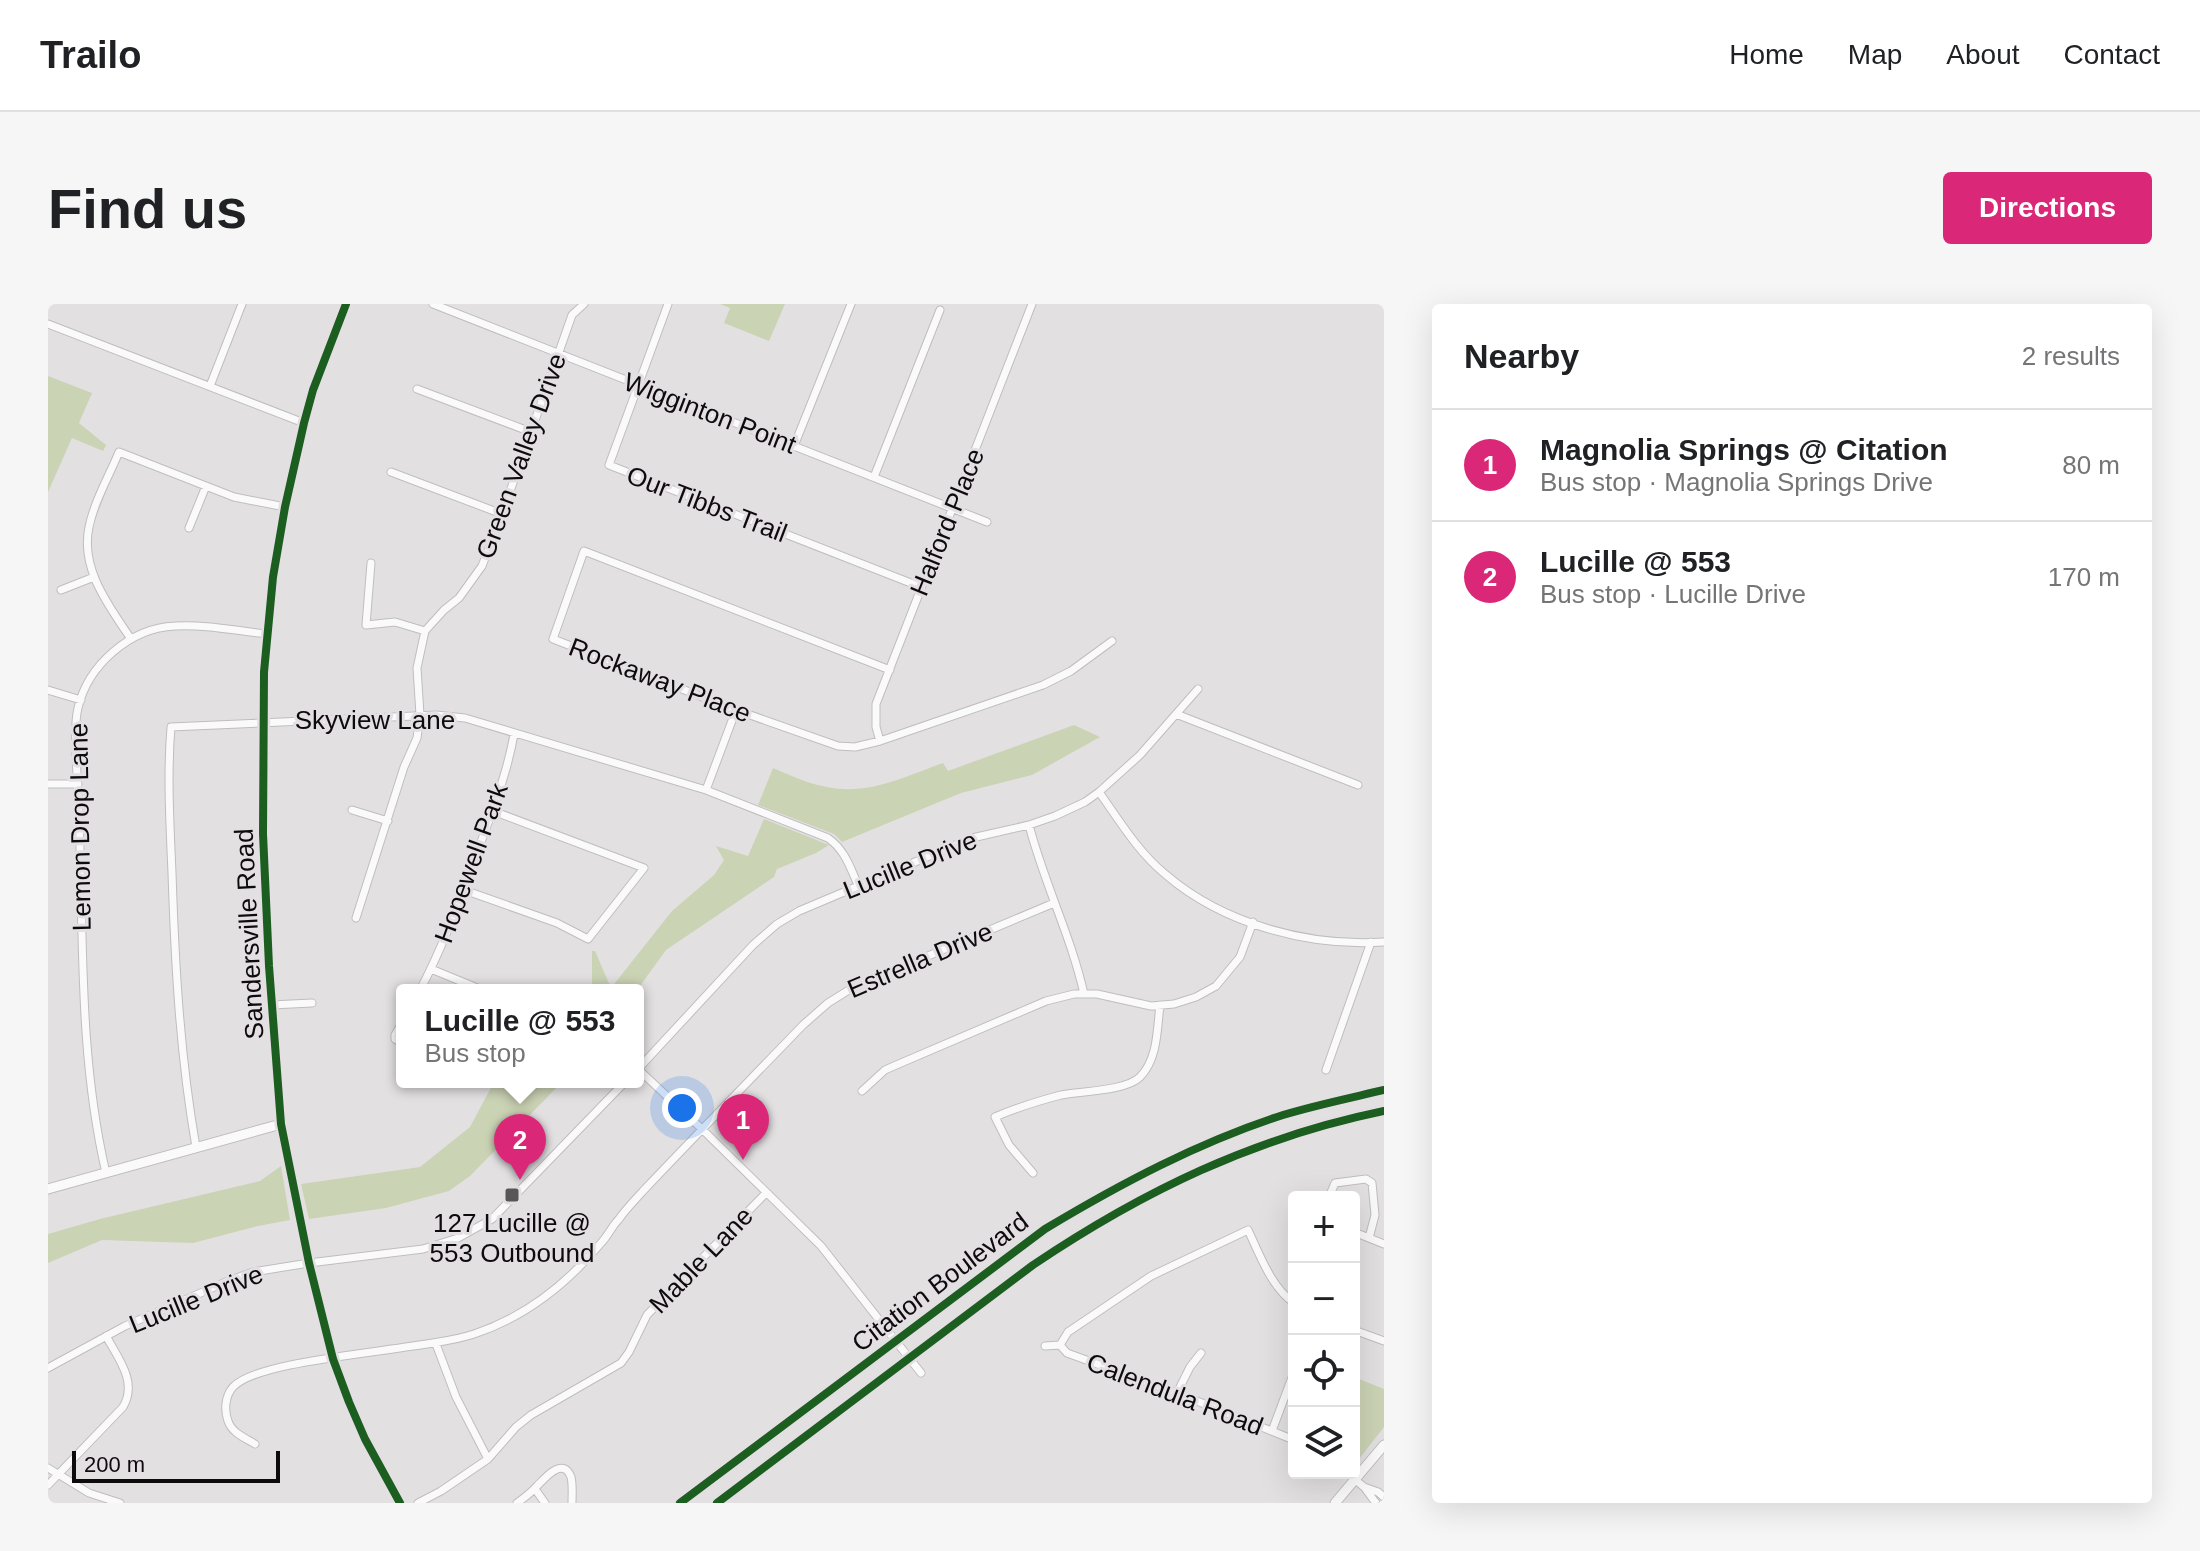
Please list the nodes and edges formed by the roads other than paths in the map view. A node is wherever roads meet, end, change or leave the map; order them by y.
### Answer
1 (242, 304) edge
2 (346, 304) edge
3 (433, 304) edge
4 (584, 304) edge
5 (668, 304) edge
6 (851, 304) edge
7 (1032, 304) edge
8 (940, 310) dead end
9 (48, 324) edge
10 (559, 353) junction
11 (637, 384) junction
12 (210, 386) junction
13 (417, 389) dead end
14 (304, 423) junction
15 (531, 432) junction
16 (794, 446) junction
17 (391, 472) dead end
18 (874, 477) junction
19 (206, 486) junction
20 (285, 507) junction
21 (953, 508) junction
22 (502, 514) junction
23 (987, 522) dead end
24 (189, 528) dead end
25 (371, 563) dead end
26 (94, 577) junction
27 (921, 587) junction
28 (61, 590) dead end
29 (425, 631) junction
30 (267, 634) junction
31 (131, 639) junction
32 (1112, 641) dead end
33 (890, 670) junction
34 (1198, 689) dead end
35 (48, 690) edge
36 (81, 700) junction
37 (736, 710) junction
38 (1176, 714) junction
39 (420, 715) junction
40 (264, 721) junction
41 (514, 734) junction
42 (880, 741) junction
43 (48, 784) edge
44 (78, 784) junction
45 (1358, 785) dead end
46 (706, 790) junction
47 (1099, 792) junction
48 (352, 810) dead end
49 (493, 811) junction
50 (388, 821) junction
51 (1029, 825) junction
52 (858, 885) junction
53 (464, 890) junction
54 (1054, 903) junction
55 (356, 918) dead end
56 (1253, 922) junction
57 (1371, 942) junction
58 (1384, 942) edge
59 (431, 969) junction
60 (423, 984) edge
61 (467, 984) edge
62 (1084, 994) junction
63 (312, 1003) dead end
64 (271, 1005) junction
65 (1160, 1005) junction
66 (644, 1063) edge
67 (1326, 1070) dead end
68 (644, 1075) edge
69 (619, 1088) edge
70 (1384, 1090) edge
71 (862, 1091) dead end
72 (1384, 1111) edge
73 (281, 1124) junction
74 (703, 1130) junction
75 (196, 1147) junction
76 (106, 1173) junction
77 (1033, 1173) dead end
78 (48, 1189) edge
79 (1332, 1191) edge
80 (766, 1193) junction
81 (1360, 1234) edge
82 (1369, 1238) junction
83 (1384, 1244) edge
84 (309, 1263) junction
85 (1288, 1299) edge
86 (1360, 1332) edge
87 (106, 1336) junction
88 (895, 1341) junction
89 (1384, 1341) edge
90 (436, 1344) junction
91 (1060, 1345) junction
92 (1045, 1346) dead end
93 (1201, 1353) dead end
94 (909, 1357) junction
95 (333, 1359) junction
96 (48, 1368) edge
97 (921, 1373) dead end
98 (1288, 1388) edge
99 (1177, 1393) junction
100 (1272, 1431) junction
101 (1288, 1438) edge
102 (255, 1444) dead end
103 (1384, 1445) edge
104 (488, 1459) junction
105 (48, 1468) edge
106 (1360, 1468) edge
107 (57, 1475) junction
108 (1349, 1479) edge
109 (1355, 1479) edge
110 (48, 1485) edge
111 (1364, 1487) junction
112 (535, 1489) junction
113 (1384, 1497) edge
114 (120, 1503) edge
115 (400, 1503) edge
116 (418, 1503) edge
117 (517, 1503) edge
118 (545, 1503) edge
119 (572, 1503) edge
120 (680, 1503) edge
121 (717, 1503) edge
122 (1335, 1503) edge
123 (1376, 1503) edge

1 - 12 street
2 - 14 street, Sandersville Road
3 - 10 street, Wigginton Point
4 - 10 street, Green Valley Drive
5 - 11 street, Our Tibbs Trail
6 - 16 street
7 - 21 street, Halford Place
8 - 18 street
9 - 12 street
10 - 11 street, Wigginton Point
10 - 15 street, Green Valley Drive
11 - 16 street, Wigginton Point
11 - 27 street, Our Tibbs Trail
12 - 14 street
13 - 15 street
14 - 20 street, Sandersville Road
15 - 22 street, Green Valley Drive
16 - 18 street, Wigginton Point
17 - 22 street
18 - 21 street, Wigginton Point
19 - 20 street
19 - 24 street
19 - 26 street
20 - 30 street, Sandersville Road
21 - 23 street, Wigginton Point
21 - 27 street, Halford Place
22 - 29 street, Green Valley Drive
25 - 29 street
26 - 28 street
26 - 31 street
27 - 33 street, Halford Place
29 - 39 street
30 - 31 street, Lemon Drop Lane
30 - 40 street, Sandersville Road
31 - 36 street, Lemon Drop Lane
32 - 42 street, Rockaway Place
33 - 37 street, Rockaway Place
33 - 42 street, Halford Place
34 - 38 street, Lucille Drive
35 - 36 street
36 - 44 street, Lemon Drop Lane
37 - 42 street, Rockaway Place
37 - 46 street
38 - 45 street
38 - 47 street, Lucille Drive
39 - 40 street, Skyview Lane
39 - 41 street, Skyview Lane
39 - 50 street
40 - 64 street, Sandersville Road
40 - 75 street, Skyview Lane
41 - 46 street, Skyview Lane
41 - 49 street, Hopewell Park
43 - 44 street
44 - 76 street, Lemon Drop Lane
46 - 52 street, Skyview Lane
47 - 51 street, Lucille Drive
47 - 56 street
48 - 50 street
49 - 53 street, Hopewell Park
49 - 53 street
50 - 55 street
51 - 52 street, Lucille Drive
51 - 54 street
52 - 66 street, Lucille Drive
53 - 59 street, Hopewell Park
54 - 62 street
54 - 74 street, Estrella Drive
56 - 57 street
56 - 65 street
57 - 58 street
57 - 67 street
59 - 60 street, Hopewell Park
59 - 61 street
62 - 65 street
62 - 71 street
63 - 64 street
64 - 73 street, Sandersville Road
65 - 77 street
68 - 74 street
69 - 84 street, Lucille Drive
70 - 88 main road, Citation Boulevard
72 - 94 main road, Citation Boulevard
73 - 75 street
73 - 84 street, Sandersville Road
74 - 80 street
74 - 90 street, Estrella Drive
75 - 76 street
76 - 78 street
79 - 82 street
80 - 88 street
80 - 104 street, Mable Lane
81 - 82 street
82 - 83 street
84 - 87 street, Lucille Drive
84 - 95 street, Sandersville Road
85 - 91 street
86 - 89 street
87 - 96 street, Lucille Drive
87 - 107 street
88 - 94 street
88 - 120 main road, Citation Boulevard
90 - 95 street, Estrella Drive
90 - 104 street
91 - 92 street
91 - 99 street, Calendula Road
93 - 99 street
94 - 97 street
94 - 121 main road, Citation Boulevard
95 - 102 street, Estrella Drive
95 - 115 street, Sandersville Road
98 - 100 street
99 - 100 street, Calendula Road
100 - 101 street, Calendula Road
103 - 106 street
104 - 116 street, Mable Lane
105 - 107 street
107 - 110 street
107 - 114 street
108 - 122 street
109 - 111 street
111 - 113 street
111 - 123 street
112 - 117 street
112 - 118 street
112 - 119 street

